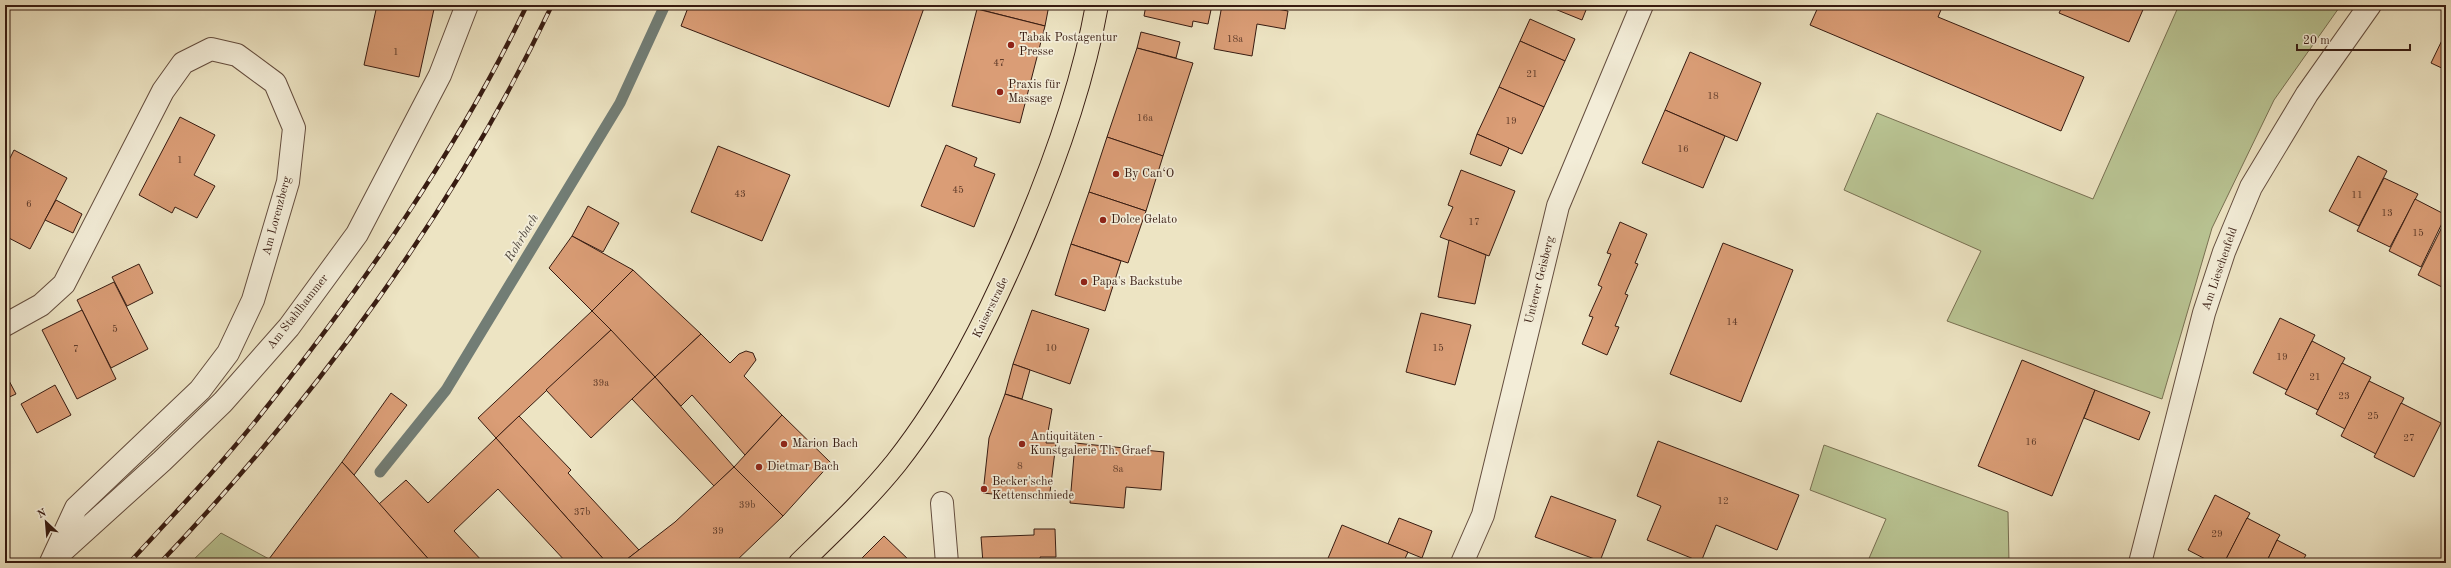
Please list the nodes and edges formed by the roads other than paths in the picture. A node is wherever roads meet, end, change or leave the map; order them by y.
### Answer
1 (467, 5) edge
2 (1098, 5) edge
3 (1642, 5) edge
4 (2370, 5) edge
5 (5, 325) edge
6 (942, 503) dead end
7 (50, 562) edge
8 (800, 563) edge
9 (947, 563) edge
10 (1462, 563) edge
11 (2140, 563) edge

1 - 7 street, Am Stahlhammer
2 - 8 main road, Kaiserstraße
3 - 10 street, Unterer Geisberg
4 - 11 street, Am Lieschenfeld
5 - 7 street, Am Lorenzberg
6 - 9 street

